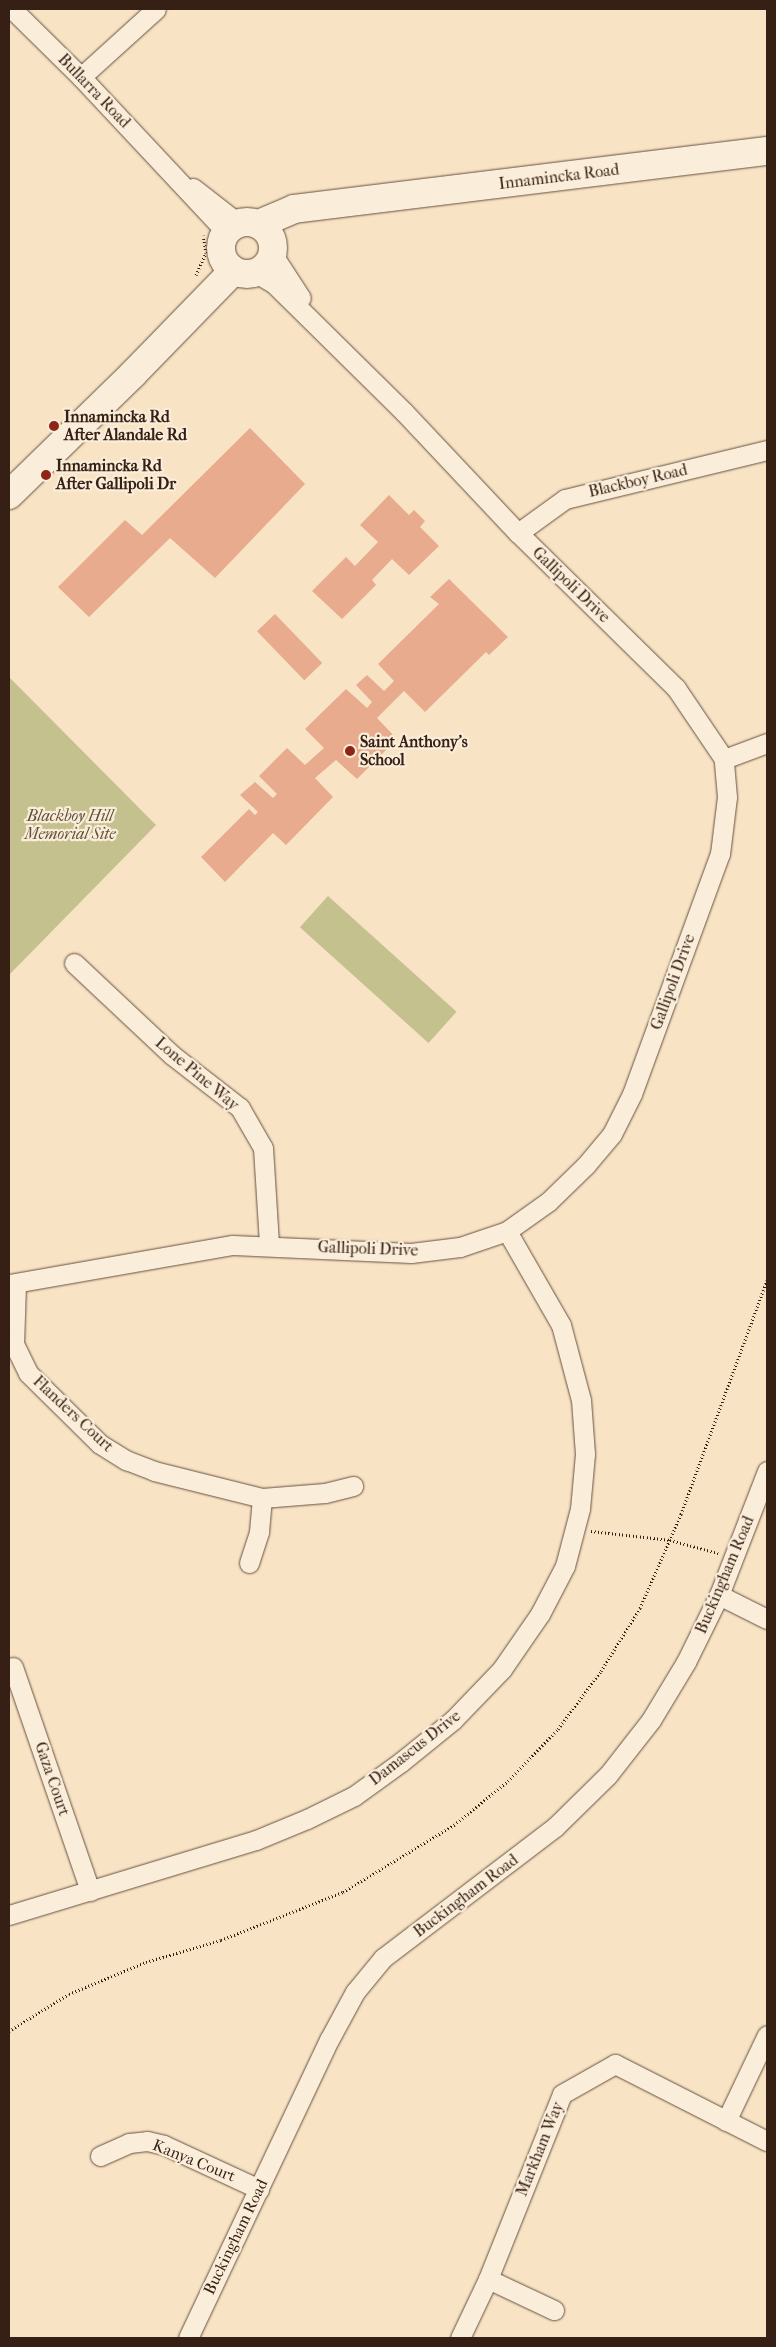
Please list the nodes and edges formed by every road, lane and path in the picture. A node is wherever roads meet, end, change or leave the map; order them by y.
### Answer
1 (12, 9) edge
2 (156, 9) edge
3 (81, 77) junction
4 (767, 151) edge
5 (248, 247) junction
6 (767, 450) edge
7 (9, 495) edge
8 (518, 533) junction
9 (767, 743) edge
10 (724, 759) junction
11 (74, 963) dead end
12 (507, 1231) junction
13 (268, 1244) junction
14 (12, 1285) edge
15 (767, 1471) edge
16 (353, 1486) dead end
17 (262, 1498) junction
18 (591, 1523) dead end
19 (590, 1531) junction
20 (587, 1539) dead end
21 (735, 1558) junction
22 (249, 1563) dead end
23 (719, 1595) junction
24 (767, 1619) edge
25 (13, 1668) dead end
26 (90, 1891) junction
27 (9, 1915) edge
28 (767, 2035) edge
29 (726, 2121) junction
30 (767, 2141) edge
31 (100, 2156) dead end
32 (259, 2189) junction
33 (488, 2278) junction
34 (554, 2310) dead end
35 (188, 2338) edge
36 (460, 2338) edge

1 - 3 street, Bullarra Road
2 - 3 street
3 - 5 street, Bullarra Road
4 - 5 main road, Innamincka Road
5 - 7 main road, Innamincka Road
5 - 8 street, Gallipoli Drive
6 - 8 street, Blackboy Road
8 - 10 street, Gallipoli Drive
9 - 10 street
10 - 12 street, Gallipoli Drive
11 - 13 street, Lone Pine Way
12 - 13 street, Gallipoli Drive
12 - 26 street, Damascus Drive
13 - 14 street, Gallipoli Drive
14 - 17 street, Flanders Court
15 - 21 street, Buckingham Road
16 - 17 street, Flanders Court
17 - 22 street
18 - 19 path
19 - 20 path
19 - 21 path
21 - 23 street, Buckingham Road
23 - 24 street
23 - 32 street, Buckingham Road
25 - 26 street, Gaza Court
26 - 27 street, Damascus Drive
28 - 29 street
29 - 30 street, Markham Way
29 - 33 street, Markham Way
31 - 32 street, Kanya Court
32 - 35 street, Buckingham Road
33 - 34 street
33 - 36 street, Markham Way

